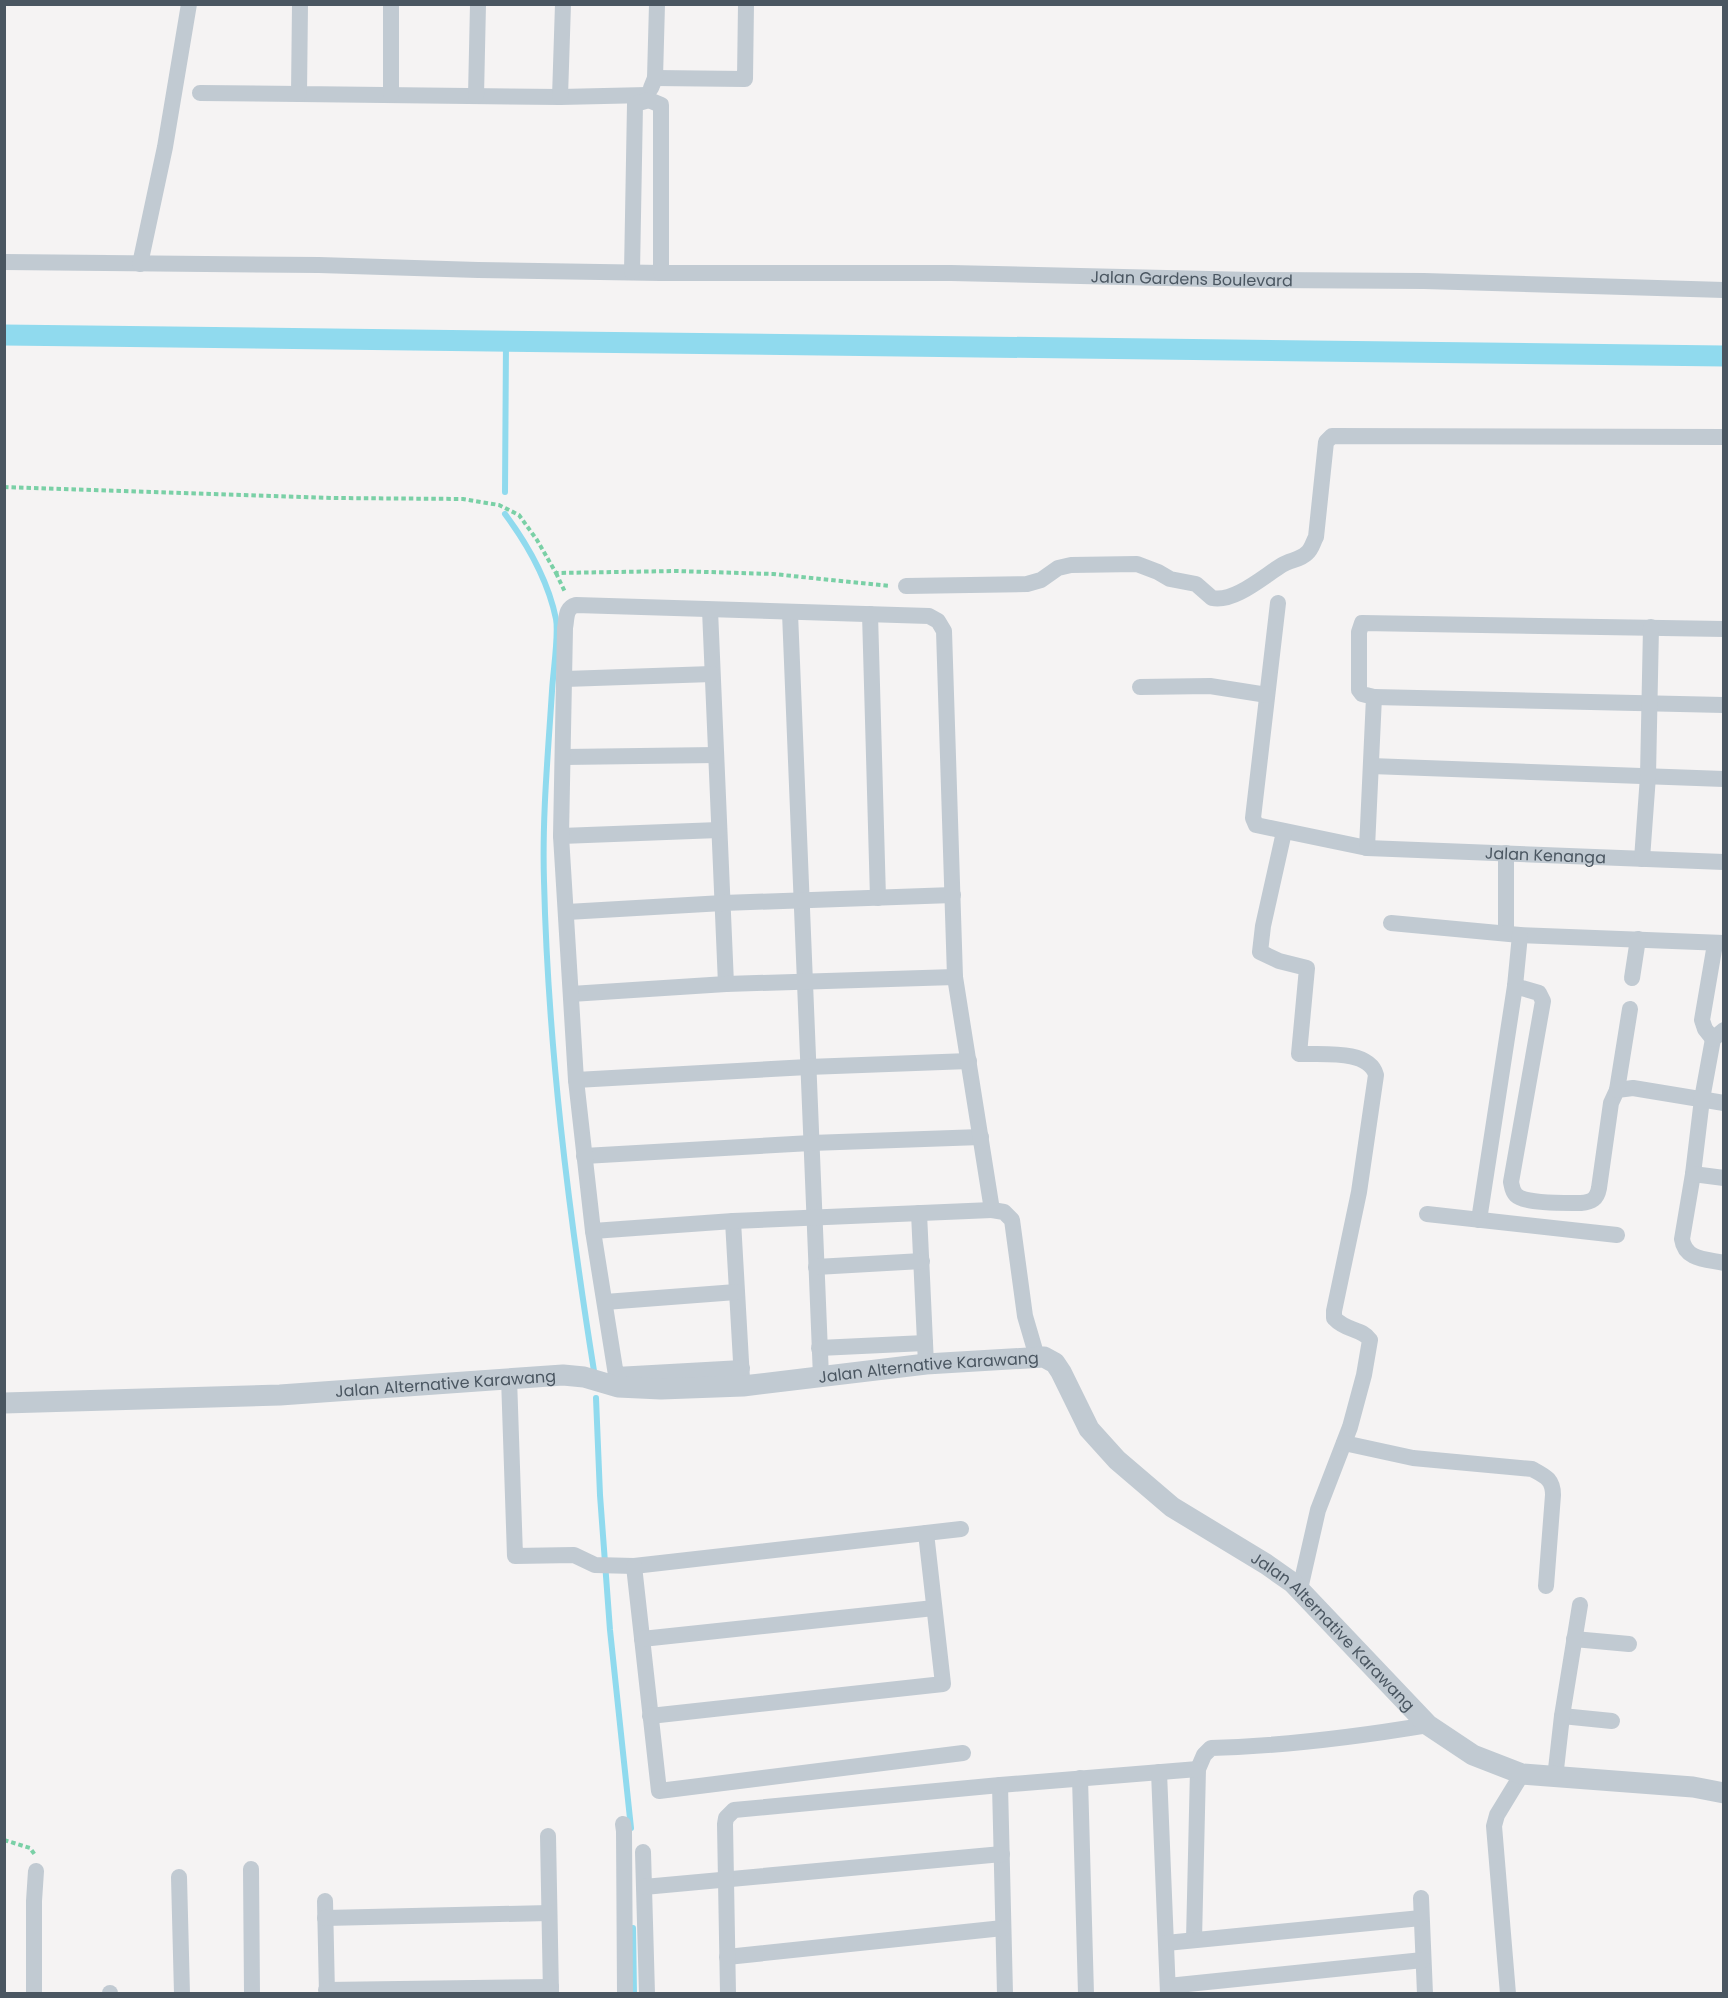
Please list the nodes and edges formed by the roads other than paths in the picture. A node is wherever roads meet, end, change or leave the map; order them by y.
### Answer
1 (189, 4) edge
2 (300, 4) edge
3 (391, 4) edge
4 (478, 4) edge
5 (563, 4) edge
6 (657, 4) edge
7 (746, 4) edge
8 (655, 78) junction
9 (200, 93) dead end
10 (298, 94) junction
11 (391, 95) junction
12 (476, 96) junction
13 (560, 97) junction
14 (648, 98) junction
15 (4, 262) edge
16 (140, 264) junction
17 (632, 272) junction
18 (661, 273) junction
19 (1724, 290) edge
20 (1724, 437) edge
21 (906, 586) road end
22 (1278, 603) dead end
23 (710, 610) junction
24 (790, 613) junction
25 (870, 614) junction
26 (1650, 627) junction
27 (1724, 629) edge
28 (712, 674) junction
29 (565, 679) junction
30 (1140, 687) dead end
31 (1266, 695) junction
32 (1374, 697) junction
33 (1650, 702) junction
34 (1724, 705) edge
35 (716, 755) junction
36 (564, 758) junction
37 (1371, 766) junction
38 (1648, 776) junction
39 (1724, 779) edge
40 (719, 830) junction
41 (1284, 832) junction
42 (561, 836) junction
43 (1367, 848) junction
44 (1506, 854) junction
45 (1642, 859) junction
46 (1724, 862) edge
47 (953, 896) junction
48 (878, 898) junction
49 (801, 900) junction
50 (723, 903) junction
51 (567, 912) junction
52 (1391, 923) dead end
53 (1513, 934) junction
54 (1638, 939) junction
55 (1719, 944) edge
56 (956, 977) junction
57 (1632, 978) dead end
58 (805, 982) junction
59 (726, 984) junction
60 (1515, 986) junction
61 (571, 994) junction
62 (1630, 1009) dead end
63 (1718, 1035) edge
64 (969, 1061) junction
65 (808, 1067) junction
66 (576, 1080) junction
67 (1617, 1090) junction
68 (1702, 1099) junction
69 (1724, 1103) edge
70 (981, 1137) junction
71 (811, 1143) junction
72 (584, 1156) junction
73 (1693, 1174) junction
74 (1724, 1178) edge
75 (992, 1210) junction
76 (919, 1213) junction
77 (1427, 1215) dead end
78 (814, 1217) junction
79 (1479, 1220) junction
80 (733, 1221) junction
81 (593, 1231) junction
82 (1617, 1235) dead end
83 (922, 1262) junction
84 (1724, 1263) edge
85 (816, 1268) junction
86 (736, 1292) junction
87 (605, 1302) junction
88 (819, 1348) junction
89 (926, 1354) junction
90 (1037, 1357) junction
91 (742, 1377) junction
92 (821, 1377) junction
93 (509, 1378) junction
94 (4, 1403) edge
95 (1344, 1443) junction
96 (961, 1529) dead end
97 (926, 1533) junction
98 (634, 1566) junction
99 (1546, 1586) dead end
100 (1300, 1589) junction
101 (1580, 1605) dead end
102 (934, 1608) junction
103 (642, 1639) junction
104 (1574, 1639) junction
105 (1629, 1644) dead end
106 (650, 1716) junction
107 (1562, 1716) junction
108 (1612, 1721) dead end
109 (1428, 1725) junction
110 (963, 1753) dead end
111 (1198, 1769) junction
112 (1159, 1772) junction
113 (1522, 1774) junction
114 (1555, 1778) junction
115 (1080, 1779) junction
116 (1000, 1785) junction
117 (1724, 1793) edge
118 (622, 1824) dead end
119 (548, 1836) dead end
120 (643, 1852) dead end
121 (1002, 1854) junction
122 (251, 1869) dead end
123 (36, 1871) road end
124 (179, 1877) dead end
125 (725, 1879) junction
126 (645, 1887) junction
127 (1421, 1898) dead end
128 (549, 1913) junction
129 (1422, 1918) junction
130 (1004, 1928) junction
131 (1194, 1941) junction
132 (1166, 1943) junction
133 (727, 1957) junction
134 (1423, 1960) junction
135 (551, 1990) edge
136 (1168, 1990) edge
137 (326, 1992) edge
138 (34, 1994) edge
139 (182, 1994) edge
140 (252, 1994) edge
141 (625, 1994) edge
142 (647, 1994) edge
143 (728, 1994) edge
144 (1005, 1994) edge
145 (1086, 1994) edge
146 (1425, 1994) edge
147 (1508, 1994) edge

1 - 16 street
2 - 10 street
3 - 11 street
4 - 12 street
5 - 13 street
6 - 8 street
7 - 8 street
8 - 14 street
9 - 10 street
10 - 11 street
11 - 12 street
12 - 13 street
13 - 14 street
14 - 17 street
14 - 18 street
15 - 16 street, Jalan Gardens Boulevard
16 - 17 street, Jalan Gardens Boulevard
17 - 18 street, Jalan Gardens Boulevard
18 - 19 street, Jalan Gardens Boulevard
20 - 21 street
22 - 31 street, Jalan Kenanga
23 - 24 street
23 - 28 street
23 - 29 street
24 - 25 street
24 - 49 street
25 - 47 street
25 - 48 street
26 - 27 street
26 - 32 street
26 - 33 street
28 - 29 street
28 - 35 street
29 - 36 street
30 - 31 street
31 - 41 street, Jalan Kenanga
32 - 33 street
32 - 37 street
33 - 34 street
33 - 38 street
35 - 36 street
35 - 40 street
36 - 42 street
37 - 38 street
37 - 43 street
38 - 39 street
38 - 45 street
40 - 42 street
40 - 50 street
41 - 43 street, Jalan Kenanga
41 - 95 street
42 - 51 street
43 - 44 street, Jalan Kenanga
44 - 45 street, Jalan Kenanga
44 - 53 street
45 - 46 street, Jalan Kenanga
47 - 48 street
47 - 56 street
48 - 49 street
49 - 50 street
49 - 58 street
50 - 51 street
50 - 59 street
51 - 61 street
52 - 53 street
53 - 54 street
53 - 60 street
54 - 55 street
54 - 57 street
55 - 63 street
56 - 58 street
56 - 64 street
58 - 59 street
58 - 65 street
59 - 61 street
60 - 67 street
60 - 79 street
61 - 66 street
62 - 67 street
63 - 68 street
64 - 65 street
64 - 70 street
65 - 66 street
65 - 71 street
66 - 72 street
67 - 68 street
68 - 69 street
68 - 73 street
70 - 71 street
70 - 75 street
71 - 72 street
71 - 78 street
72 - 81 street
73 - 74 street
73 - 84 street
75 - 76 street
75 - 90 street
76 - 78 street
76 - 83 street
77 - 79 street
78 - 80 street
78 - 85 street
79 - 82 street
80 - 81 street
80 - 86 street
81 - 87 street
83 - 85 street
83 - 89 street
85 - 88 street
86 - 87 street
86 - 91 street
87 - 91 street
88 - 89 street
88 - 92 street
89 - 90 street, Jalan Alternative Karawang
89 - 92 street, Jalan Alternative Karawang
90 - 100 street, Jalan Alternative Karawang
91 - 92 street, Jalan Alternative Karawang
91 - 93 street, Jalan Alternative Karawang
93 - 94 street, Jalan Alternative Karawang
93 - 98 street
95 - 99 street
95 - 100 street
96 - 97 street
97 - 98 street
97 - 102 street
98 - 103 street
100 - 109 street, Jalan Alternative Karawang
101 - 104 street
102 - 103 street
102 - 106 street
103 - 106 street
104 - 105 street
104 - 107 street
106 - 110 street
107 - 108 street
107 - 114 street
109 - 111 street
109 - 113 street, Jalan Alternative Karawang
111 - 112 street
111 - 131 street
112 - 115 street
112 - 132 street
113 - 114 street, Jalan Alternative Karawang
113 - 147 street
114 - 117 street, Jalan Alternative Karawang
115 - 116 street
115 - 145 street
116 - 121 street
116 - 125 street
118 - 141 street
119 - 128 street
120 - 126 street
121 - 125 street
121 - 130 street
122 - 140 street
123 - 138 street
124 - 139 street
125 - 126 street
125 - 133 street
126 - 142 street
127 - 129 street
128 - 135 street
128 - 137 street
129 - 131 street
129 - 134 street
130 - 133 street
130 - 144 street
131 - 132 street
132 - 136 street
133 - 143 street
134 - 136 street
134 - 146 street
135 - 137 street

